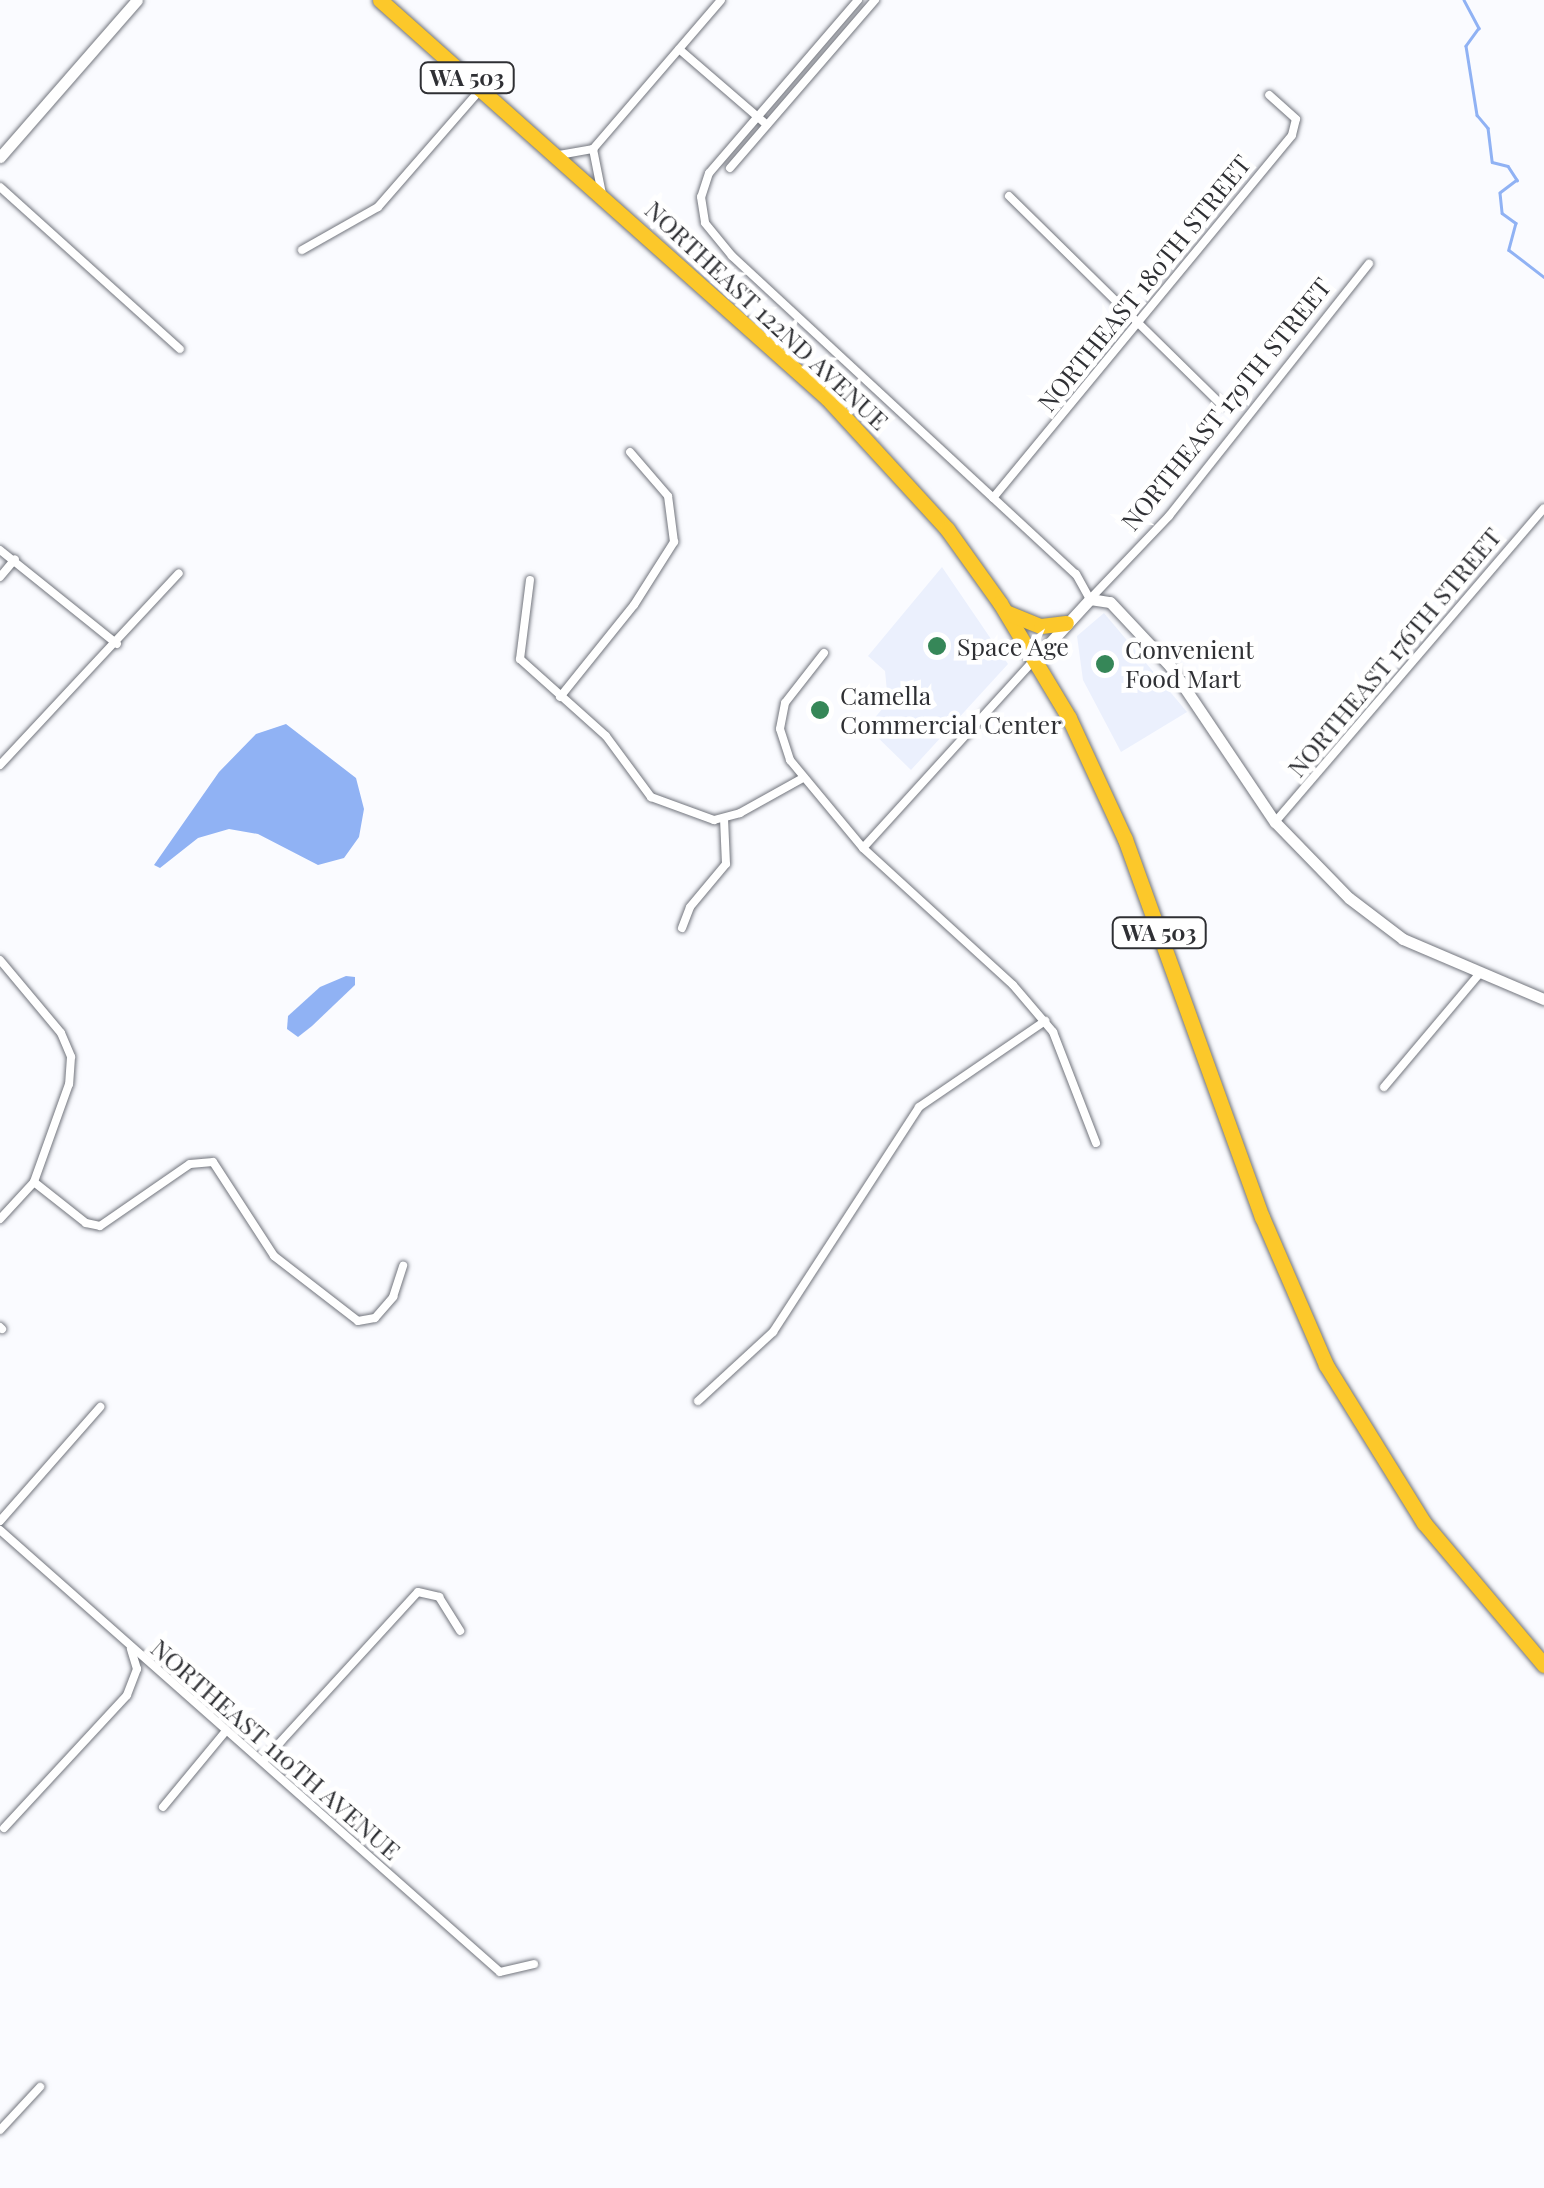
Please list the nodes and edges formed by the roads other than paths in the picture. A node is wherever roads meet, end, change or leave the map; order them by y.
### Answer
1 (137, 0) edge
2 (380, 0) edge
3 (721, 0) edge
4 (858, 0) edge
5 (875, 0) edge
6 (679, 49) junction
7 (480, 90) junction
8 (1269, 95) dead end
9 (756, 116) junction
10 (767, 125) junction
11 (593, 149) junction
12 (554, 156) junction
13 (0, 158) edge
14 (730, 168) dead end
15 (0, 187) edge
16 (1009, 196) dead end
17 (603, 198) junction
18 (302, 250) dead end
19 (1369, 264) dead end
20 (1137, 322) junction
21 (180, 349) dead end
22 (1222, 405) dead end
23 (630, 452) dead end
24 (993, 498) junction
25 (1544, 508) edge
26 (0, 550) edge
27 (16, 559) junction
28 (179, 573) dead end
29 (0, 577) edge
30 (530, 580) dead end
31 (1090, 599) junction
32 (1008, 614) junction
33 (1066, 623) junction
34 (117, 644) junction
35 (824, 653) dead end
36 (1036, 658) junction
37 (560, 697) junction
38 (0, 765) edge
39 (803, 778) junction
40 (724, 818) junction
41 (1275, 822) junction
42 (863, 848) junction
43 (682, 928) dead end
44 (0, 960) edge
45 (1480, 972) junction
46 (1544, 999) edge
47 (1045, 1021) junction
48 (1384, 1087) dead end
49 (1096, 1142) dead end
50 (34, 1182) junction
51 (0, 1219) edge
52 (403, 1266) dead end
53 (698, 1401) dead end
54 (100, 1407) dead end
55 (0, 1521) edge
56 (0, 1530) edge
57 (460, 1631) dead end
58 (132, 1649) junction
59 (1544, 1665) edge
60 (225, 1732) junction
61 (263, 1761) junction
62 (163, 1807) dead end
63 (4, 1828) dead end
64 (534, 1964) dead end
65 (40, 2087) dead end
66 (0, 2130) edge

1 - 13 main road
2 - 7 highway, NORTHEAST 122ND AVENUE / WA 503
3 - 6 street
4 - 9 street
5 - 10 street
6 - 9 street
6 - 11 street
7 - 12 highway, NORTHEAST 122ND AVENUE / WA 503
7 - 18 street
8 - 20 street, NORTHEAST 180TH STREET
9 - 10 street
9 - 24 street, NORTHEAST 122ND AVENUE
10 - 14 street
11 - 12 street
11 - 17 street
12 - 17 highway, NORTHEAST 122ND AVENUE / WA 503
15 - 21 street
16 - 20 street
17 - 32 highway, NORTHEAST 122ND AVENUE / WA 503
19 - 31 street, NORTHEAST 179TH STREET
20 - 22 street
20 - 24 street, NORTHEAST 180TH STREET
23 - 37 street
24 - 31 street, NORTHEAST 122ND AVENUE
25 - 41 street, NORTHEAST 176TH STREET
26 - 27 street
27 - 29 street
27 - 34 street
28 - 34 street
30 - 37 street
31 - 33 main road, NORTHEAST 179TH STREET
31 - 41 main road, NORTHEAST 122ND AVENUE
32 - 33 highway
32 - 36 highway, NORTHEAST 122ND AVENUE / WA 503
33 - 36 main road, NORTHEAST 179TH STREET
34 - 38 street
35 - 39 street
36 - 42 street
36 - 59 highway, NORTHEAST 122ND AVENUE / WA 503
37 - 40 street
39 - 40 street
39 - 42 street
40 - 43 street
41 - 45 main road, NORTHEAST 122ND AVENUE
42 - 47 street
44 - 50 street
45 - 46 main road, NORTHEAST 122ND AVENUE
45 - 48 street
47 - 49 street
47 - 53 street
50 - 51 street
50 - 52 street
54 - 55 street
56 - 58 street, NORTHEAST 110TH AVENUE
57 - 61 street
58 - 60 street, NORTHEAST 110TH AVENUE
58 - 63 street
60 - 61 street, NORTHEAST 110TH AVENUE
60 - 62 street
61 - 64 street, NORTHEAST 110TH AVENUE
65 - 66 street

